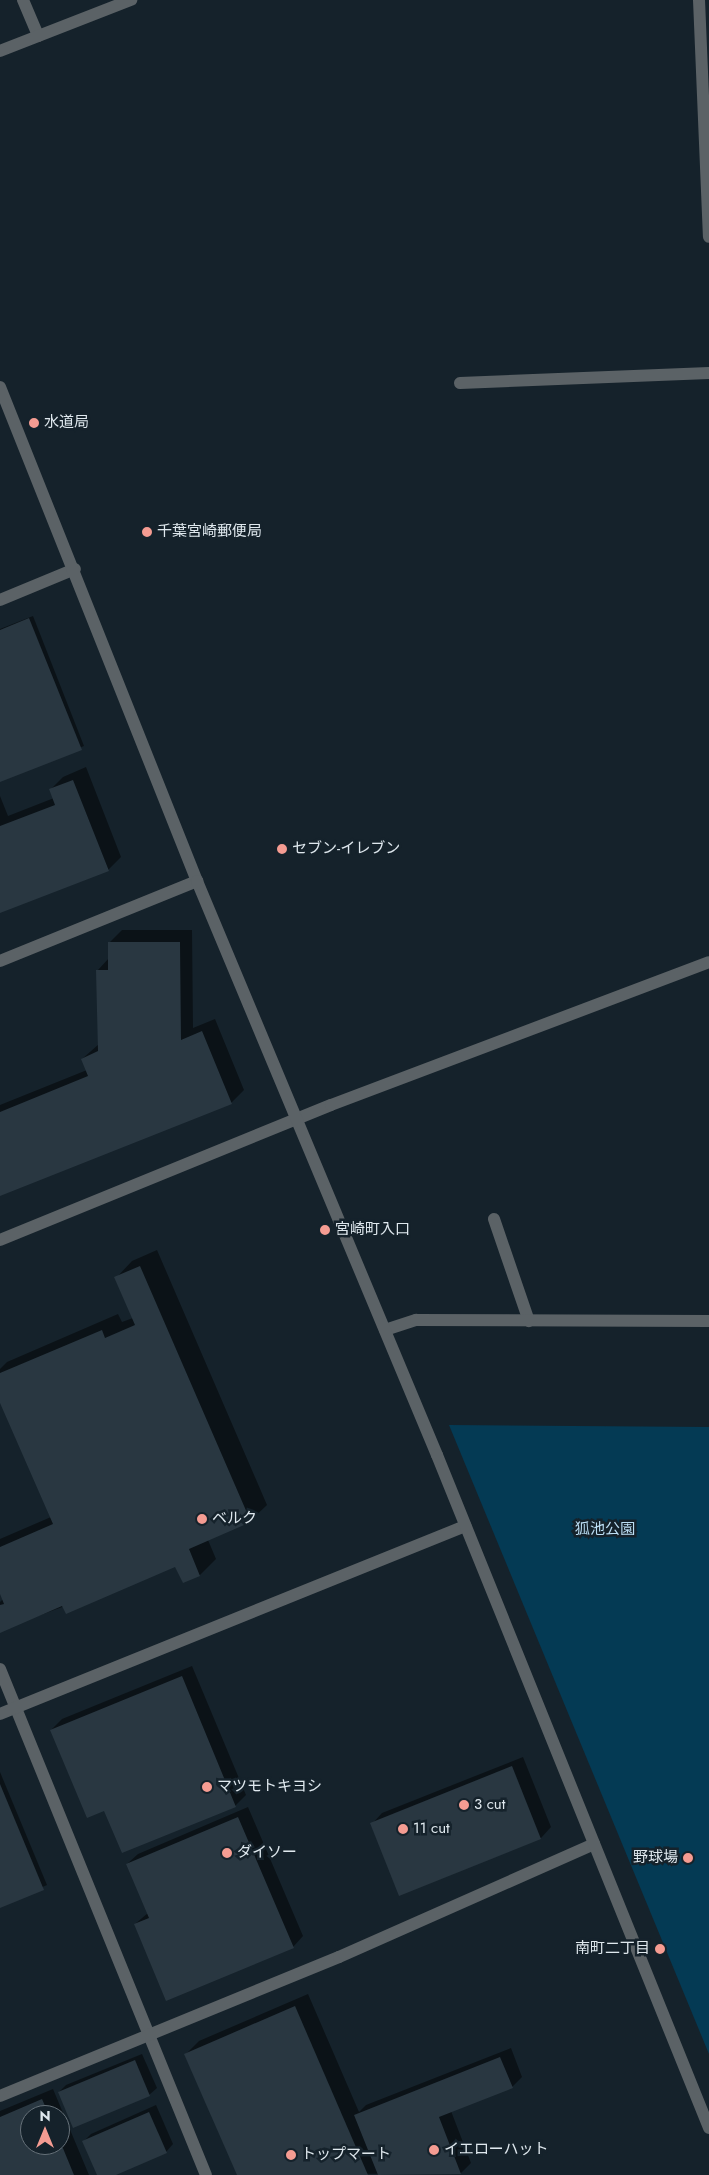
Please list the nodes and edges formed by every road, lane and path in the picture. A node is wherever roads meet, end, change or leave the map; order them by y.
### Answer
1 (23, 0) edge
2 (131, 0) edge
3 (699, 0) edge
4 (38, 36) junction
5 (0, 51) edge
6 (709, 237) edge
7 (709, 373) edge
8 (460, 383) dead end
9 (0, 387) edge
10 (75, 569) junction
11 (0, 600) edge
12 (197, 881) junction
13 (0, 962) edge
14 (709, 962) edge
15 (297, 1119) junction
16 (494, 1219) dead end
17 (0, 1240) edge
18 (529, 1321) junction
19 (709, 1322) edge
20 (385, 1330) junction
21 (465, 1526) junction
22 (0, 1669) edge
23 (16, 1707) junction
24 (0, 1714) edge
25 (594, 1844) junction
26 (149, 2035) junction
27 (0, 2096) edge
28 (709, 2128) edge
29 (206, 2175) edge

1 - 4 street
2 - 4 street
3 - 6 street
4 - 5 street
7 - 8 street
9 - 10 street
10 - 11 street
10 - 12 street
12 - 13 street
12 - 15 street
14 - 15 street
15 - 17 street
15 - 20 street
16 - 18 street
18 - 19 street
18 - 20 street
20 - 21 street
21 - 23 street
21 - 25 street
22 - 23 street
23 - 24 street
23 - 26 street
25 - 26 street
25 - 28 street
26 - 27 street
26 - 29 street

